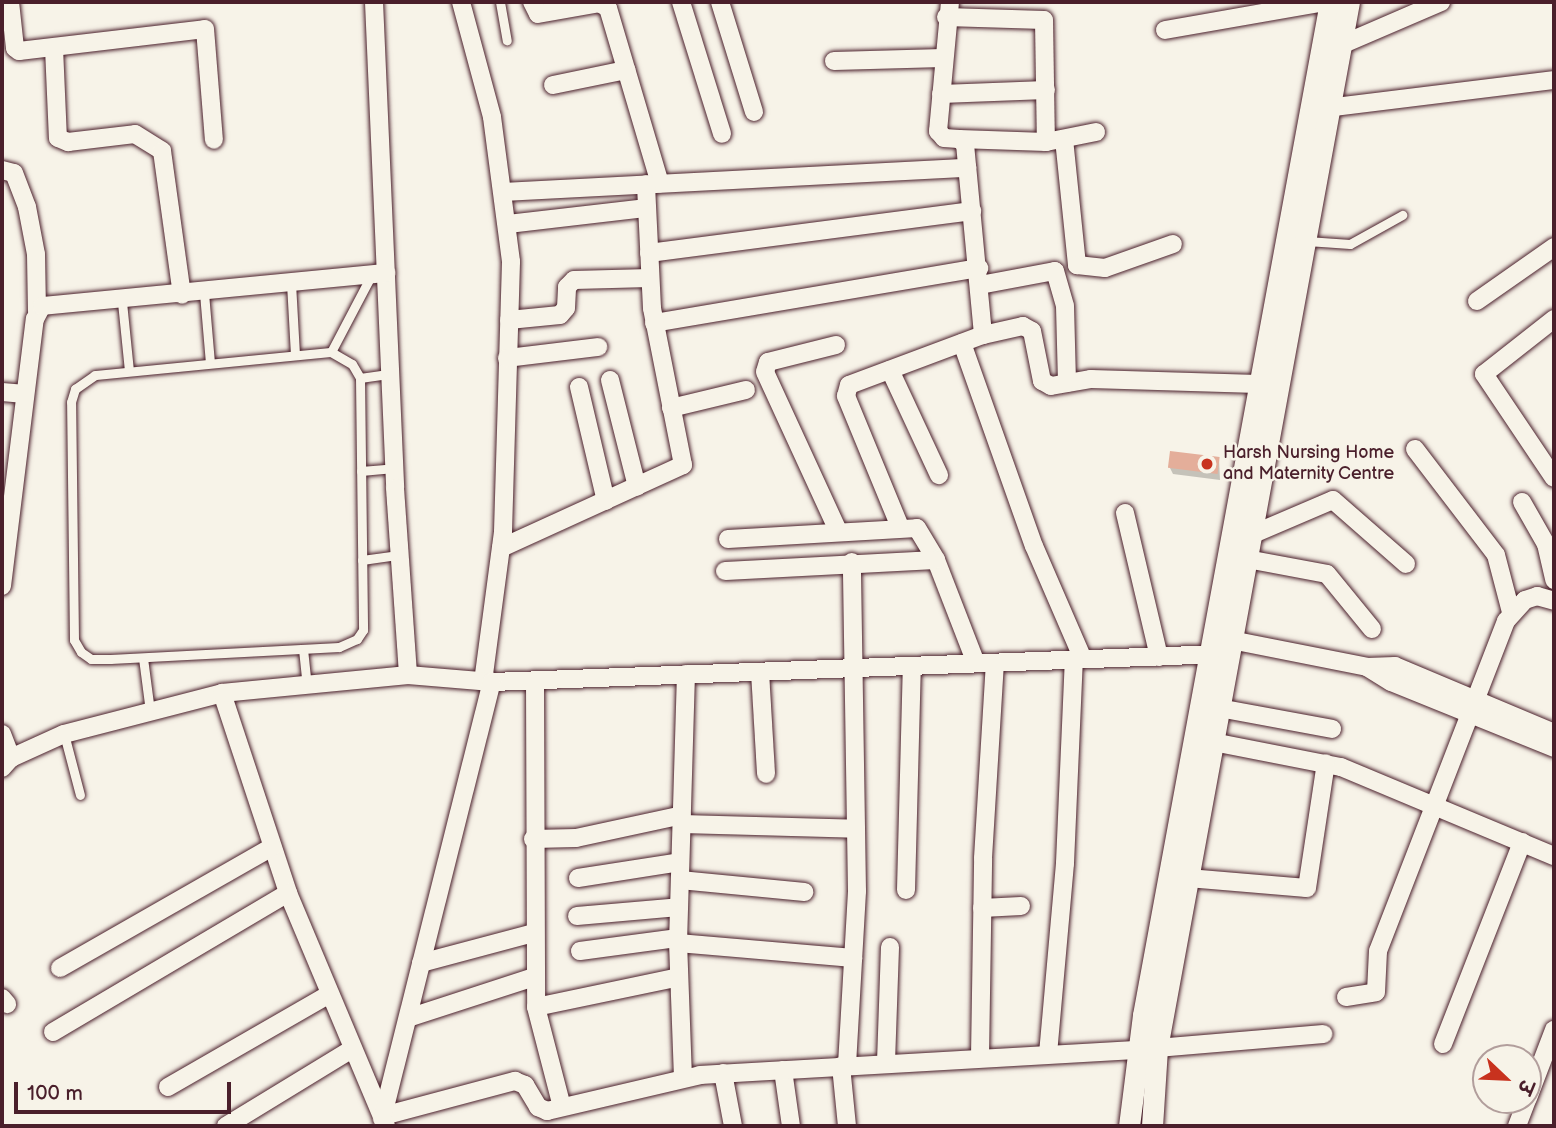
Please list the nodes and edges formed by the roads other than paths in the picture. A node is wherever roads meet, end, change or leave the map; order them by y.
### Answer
1 (10, 2) edge
2 (374, 2) edge
3 (461, 2) edge
4 (500, 2) edge
5 (532, 2) edge
6 (681, 2) edge
7 (720, 2) edge
8 (1328, 2) edge
9 (1349, 2) edge
10 (602, 3) edge
11 (1439, 3) edge
12 (948, 10) edge
13 (1165, 30) dead end
14 (507, 40) dead end
15 (1341, 45) junction
16 (54, 48) junction
17 (943, 58) junction
18 (834, 61) dead end
19 (626, 70) junction
20 (1554, 80) edge
21 (553, 85) dead end
22 (1046, 90) junction
23 (941, 94) junction
24 (1331, 107) junction
25 (1309, 110) junction
26 (754, 112) dead end
27 (1096, 132) dead end
28 (722, 134) dead end
29 (959, 139) junction
30 (1064, 139) junction
31 (214, 140) dead end
32 (1045, 142) junction
33 (967, 168) junction
34 (2, 170) edge
35 (653, 183) junction
36 (503, 192) junction
37 (647, 208) junction
38 (972, 211) junction
39 (1402, 215) dead end
40 (508, 224) junction
41 (1305, 240) junction
42 (1173, 244) dead end
43 (1554, 247) edge
44 (649, 253) junction
45 (379, 273) junction
46 (979, 277) junction
47 (650, 278) junction
48 (291, 283) junction
49 (204, 293) junction
50 (182, 295) junction
51 (1477, 301) dead end
52 (122, 302) junction
53 (37, 311) junction
54 (1554, 319) edge
55 (509, 320) junction
56 (654, 323) junction
57 (984, 335) junction
58 (962, 343) junction
59 (836, 345) dead end
60 (598, 347) dead end
61 (331, 352) junction
62 (295, 355) junction
63 (507, 358) junction
64 (211, 363) junction
65 (890, 370) junction
66 (129, 371) junction
67 (390, 374) junction
68 (360, 378) junction
69 (610, 380) dead end
70 (1067, 383) junction
71 (1258, 384) junction
72 (579, 387) dead end
73 (746, 390) dead end
74 (2, 392) edge
75 (25, 394) junction
76 (671, 408) junction
77 (1263, 414) junction
78 (1415, 449) dead end
79 (394, 468) junction
80 (361, 471) junction
81 (939, 475) dead end
82 (1554, 478) edge
83 (637, 487) junction
84 (606, 501) junction
85 (1522, 502) dead end
86 (1125, 513) dead end
87 (900, 527) junction
88 (838, 531) junction
89 (1251, 535) junction
90 (728, 539) dead end
91 (501, 548) junction
92 (399, 555) junction
93 (936, 559) junction
94 (1247, 559) junction
95 (362, 560) junction
96 (852, 562) junction
97 (1406, 564) dead end
98 (725, 571) dead end
99 (1554, 580) edge
100 (2, 586) edge
101 (1548, 597) edge
102 (1511, 612) junction
103 (1371, 629) dead end
104 (1220, 646) junction
105 (303, 649) junction
106 (1159, 657) junction
107 (143, 658) junction
108 (1079, 660) junction
109 (976, 663) junction
110 (996, 663) junction
111 (912, 666) junction
112 (852, 668) junction
113 (760, 672) junction
114 (686, 674) junction
115 (408, 675) junction
116 (535, 680) junction
117 (488, 681) junction
118 (307, 685) junction
119 (222, 692) junction
120 (1470, 706) junction
121 (1219, 708) junction
122 (150, 711) junction
123 (1332, 729) dead end
124 (1554, 733) edge
125 (2, 734) edge
126 (64, 734) junction
127 (1213, 742) junction
128 (1554, 748) edge
129 (6, 763) edge
130 (1326, 763) junction
131 (766, 774) dead end
132 (80, 795) dead end
133 (1433, 806) junction
134 (682, 820) junction
135 (856, 829) junction
136 (533, 839) junction
137 (1522, 842) junction
138 (272, 847) junction
139 (1554, 856) edge
140 (680, 871) junction
141 (578, 878) dead end
142 (1188, 878) junction
143 (906, 890) dead end
144 (288, 892) junction
145 (804, 892) dead end
146 (1021, 905) dead end
147 (679, 907) junction
148 (982, 908) junction
149 (577, 916) dead end
150 (534, 933) junction
151 (678, 940) junction
152 (890, 947) dead end
153 (580, 951) dead end
154 (853, 958) junction
155 (421, 963) junction
156 (60, 968) dead end
157 (534, 977) junction
158 (679, 977) junction
159 (328, 995) junction
160 (1346, 997) dead end
161 (536, 1007) junction
162 (408, 1018) junction
163 (1554, 1030) edge
164 (53, 1032) dead end
165 (1323, 1034) dead end
166 (1443, 1044) dead end
167 (352, 1049) junction
168 (1148, 1049) junction
169 (1048, 1054) junction
170 (980, 1057) junction
171 (886, 1062) junction
172 (1542, 1062) edge
173 (844, 1066) junction
174 (783, 1070) junction
175 (723, 1073) junction
176 (683, 1078) junction
177 (168, 1087) dead end
178 (562, 1107) junction
179 (383, 1122) edge
180 (226, 1126) edge
181 (733, 1126) edge
182 (791, 1126) edge
183 (846, 1126) edge
184 (1129, 1126) edge
185 (1152, 1126) edge

1 - 16 street
2 - 45 street
3 - 36 street
4 - 14 lane
5 - 10 street
6 - 28 street
7 - 26 street
8 - 13 street
8 - 25 street
9 - 15 street
10 - 19 street
11 - 15 street
12 - 17 street
12 - 22 street
15 - 24 street
16 - 31 street
16 - 50 street
17 - 18 street
17 - 23 street
19 - 21 street
19 - 35 street
20 - 24 street
22 - 23 street
22 - 32 street
23 - 29 street
24 - 25 street
24 - 41 street
25 - 71 street
27 - 30 street
29 - 32 street
29 - 33 street
30 - 32 street
30 - 42 street
33 - 35 street
33 - 38 street
34 - 53 street
35 - 36 street
35 - 37 street
36 - 40 street
37 - 40 street
37 - 44 street
38 - 44 street
38 - 46 street
39 - 41 lane
40 - 55 street
41 - 77 street
43 - 51 street
44 - 47 street
45 - 48 street
45 - 61 lane
45 - 67 street
46 - 56 street
46 - 57 street
46 - 70 street
47 - 55 street
47 - 56 street
48 - 49 street
48 - 62 lane
49 - 50 street
49 - 64 lane
50 - 52 street
52 - 53 street
52 - 66 lane
53 - 75 street
54 - 82 street
55 - 63 street
56 - 76 street
57 - 58 street
57 - 70 street
58 - 65 street
58 - 108 street
59 - 88 street
60 - 63 street
61 - 62 lane
61 - 68 lane
62 - 64 lane
63 - 91 street
64 - 66 lane
65 - 81 street
65 - 87 street
66 - 107 lane
67 - 68 lane
67 - 79 street
68 - 80 lane
69 - 83 street
70 - 71 street
71 - 77 street
72 - 84 street
73 - 76 street
74 - 75 street
75 - 100 street
76 - 83 street
77 - 89 street
77 - 104 street
78 - 102 street
79 - 80 lane
79 - 92 street
80 - 95 lane
83 - 84 street
84 - 91 street
85 - 99 street
86 - 106 street
87 - 88 street
87 - 93 street
88 - 90 street
89 - 94 street
89 - 97 street
91 - 117 street
92 - 95 lane
92 - 115 street
93 - 96 street
93 - 109 street
94 - 103 street
94 - 104 street
95 - 105 lane
96 - 98 street
96 - 112 street
101 - 102 street
102 - 120 street
104 - 106 street
104 - 120 street
104 - 121 street
104 - 168 street
105 - 107 lane
105 - 118 lane
106 - 108 street
107 - 122 lane
108 - 110 street
108 - 169 street
109 - 110 street
109 - 111 street
110 - 148 street
111 - 112 street
111 - 143 street
112 - 113 street
112 - 135 street
113 - 114 street
113 - 131 street
114 - 116 street
114 - 134 street
115 - 117 street
115 - 118 street
116 - 117 street
116 - 136 street
117 - 155 street
118 - 119 street
119 - 122 street
119 - 138 street
120 - 124 street
120 - 128 street
120 - 133 street
121 - 123 street
121 - 127 street
122 - 126 street
125 - 129 street
126 - 129 street
126 - 132 lane
127 - 130 street
127 - 142 street
130 - 133 street
130 - 142 street
133 - 137 street
133 - 160 street
134 - 135 street
134 - 136 street
134 - 140 street
135 - 154 street
136 - 150 street
137 - 139 street
137 - 166 street
138 - 144 street
138 - 156 street
140 - 141 street
140 - 145 street
140 - 147 street
142 - 168 street
144 - 159 street
144 - 164 street
146 - 148 street
147 - 149 street
147 - 151 street
148 - 170 street
150 - 155 street
150 - 157 street
151 - 153 street
151 - 154 street
151 - 158 street
152 - 171 street
154 - 173 street
155 - 162 street
157 - 161 street
157 - 162 street
158 - 161 street
158 - 176 street
159 - 167 street
159 - 177 street
161 - 178 street
162 - 179 street
163 - 172 street
165 - 168 street
167 - 179 street
167 - 180 street
168 - 169 street
168 - 184 street
168 - 185 street
169 - 170 street
170 - 171 street
171 - 173 street
173 - 174 street
173 - 183 street
174 - 175 street
174 - 182 street
175 - 176 street
175 - 181 street
176 - 178 street
178 - 179 street

